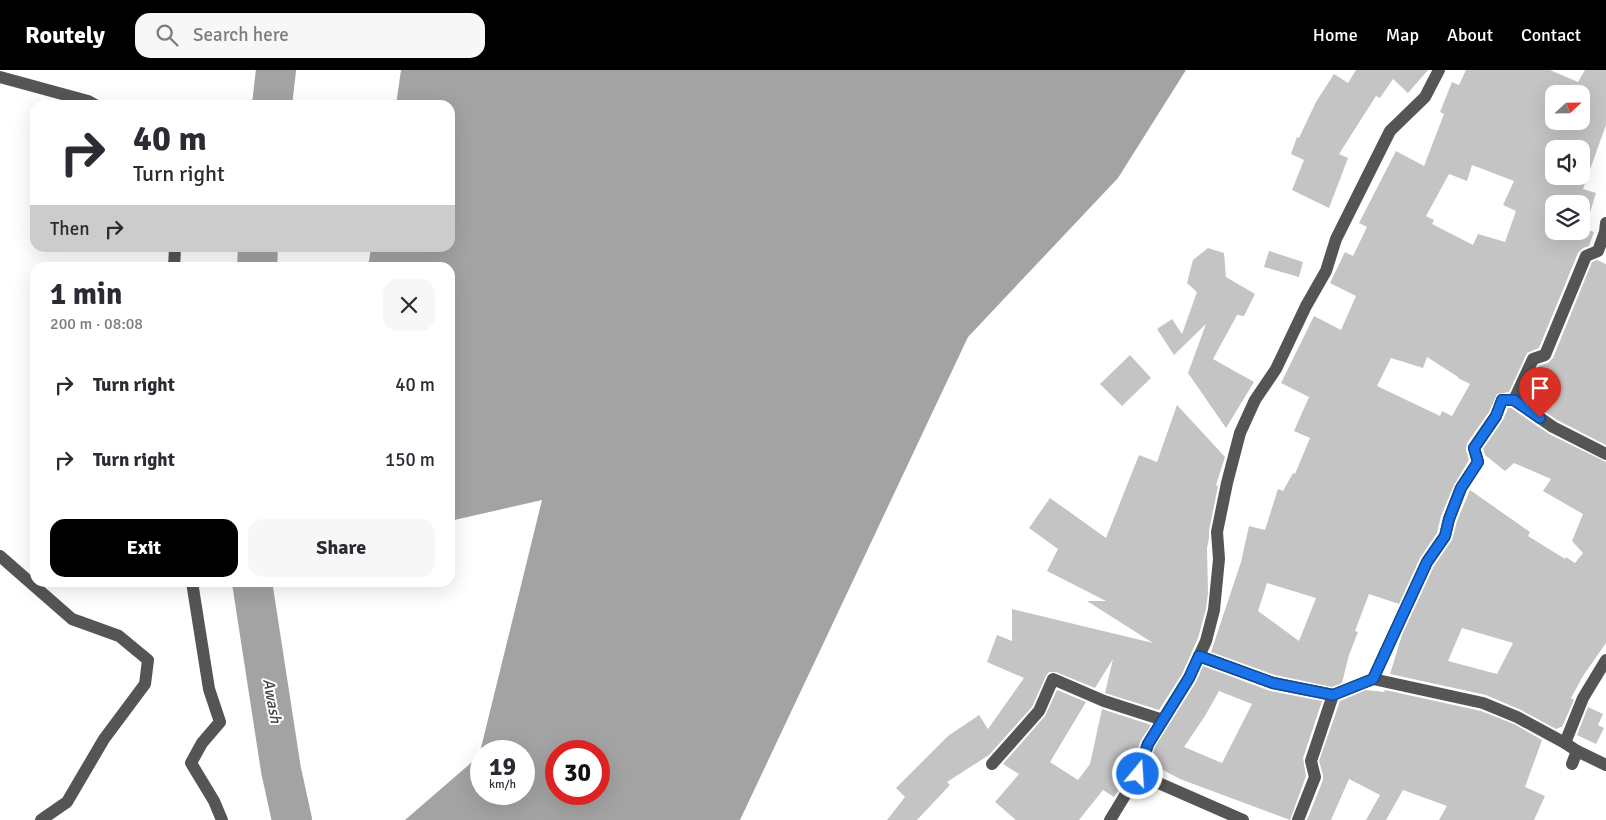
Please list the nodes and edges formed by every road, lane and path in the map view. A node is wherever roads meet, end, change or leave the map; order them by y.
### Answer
1 (1439, 70) edge
2 (0, 77) edge
3 (84, 100) edge
4 (1606, 223) edge
5 (1514, 400) junction
6 (1606, 454) edge
7 (0, 556) edge
8 (30, 582) edge
9 (35, 587) edge
10 (193, 587) edge
11 (1199, 656) junction
12 (1606, 660) edge
13 (1373, 679) junction
14 (1333, 695) junction
15 (1163, 720) junction
16 (1565, 743) junction
17 (1577, 751) junction
18 (992, 764) dead end
19 (1572, 764) dead end
20 (1606, 764) edge
21 (1138, 774) junction
22 (41, 820) edge
23 (222, 820) edge
24 (1110, 820) edge
25 (1243, 820) edge
26 (1298, 820) edge

1 - 11 street
2 - 3 street
4 - 5 street
5 - 6 street
5 - 13 street
7 - 8 street
9 - 22 street
10 - 23 street
11 - 14 street
11 - 15 street
12 - 16 street
13 - 14 street
13 - 16 street
14 - 26 street
15 - 18 street
15 - 21 street
16 - 17 street
17 - 19 street
17 - 20 street
21 - 24 street
21 - 25 street

